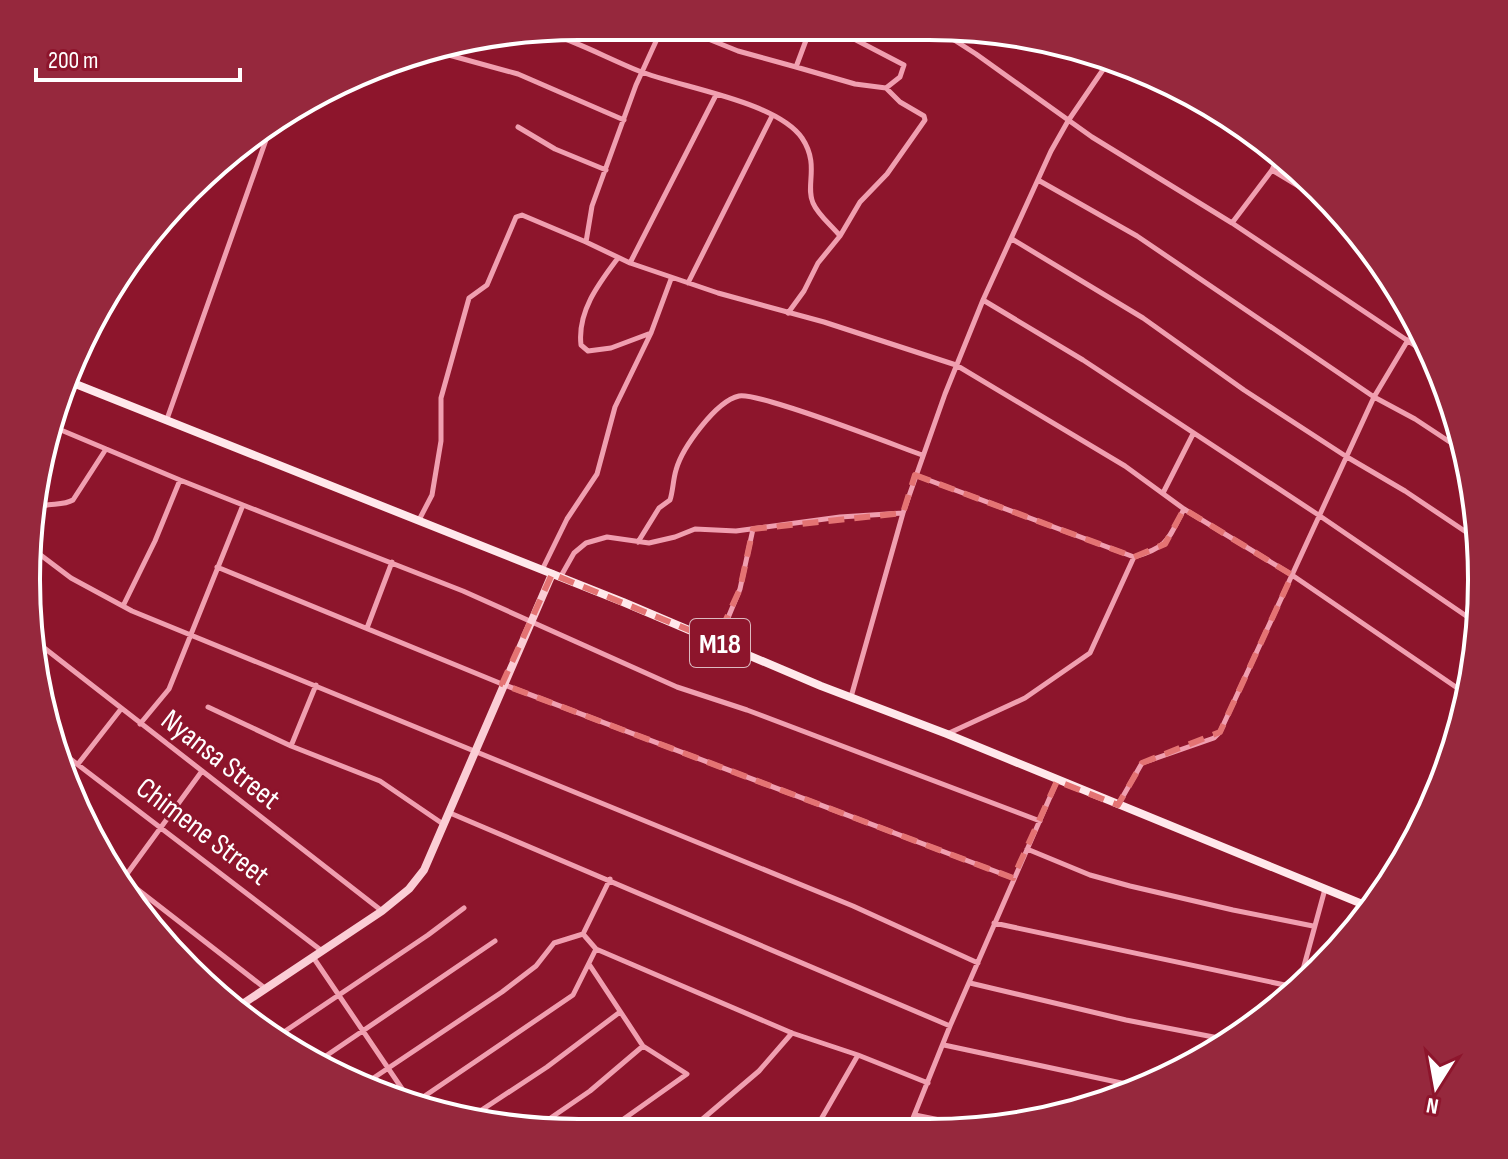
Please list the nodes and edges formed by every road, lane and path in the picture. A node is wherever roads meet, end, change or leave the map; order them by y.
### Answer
1 (565, 40) edge
2 (657, 40) edge
3 (711, 40) edge
4 (806, 40) edge
5 (856, 40) edge
6 (957, 41) edge
7 (451, 55) edge
8 (796, 67) junction
9 (1103, 69) edge
10 (643, 73) junction
11 (886, 88) junction
12 (716, 95) junction
13 (772, 116) junction
14 (624, 120) junction
15 (1068, 121) junction
16 (518, 127) dead end
17 (266, 141) edge
18 (1274, 166) edge
19 (606, 170) junction
20 (1272, 170) junction
21 (1038, 180) junction
22 (1294, 183) edge
23 (1232, 223) junction
24 (840, 236) junction
25 (1012, 238) junction
26 (586, 242) junction
27 (618, 258) junction
28 (630, 263) junction
29 (671, 279) junction
30 (688, 283) junction
31 (983, 300) junction
32 (788, 313) junction
33 (651, 333) junction
34 (1408, 340) junction
35 (1413, 344) edge
36 (956, 365) junction
37 (77, 384) edge
38 (1374, 397) junction
39 (167, 419) junction
40 (61, 430) edge
41 (1193, 434) junction
42 (1451, 442) edge
43 (106, 449) junction
44 (922, 455) junction
45 (1347, 457) junction
46 (915, 475) junction
47 (180, 480) junction
48 (1163, 493) junction
49 (46, 505) edge
50 (243, 505) junction
51 (1184, 509) junction
52 (903, 513) junction
53 (1320, 516) junction
54 (418, 522) junction
55 (753, 529) junction
56 (1466, 532) edge
57 (638, 542) junction
58 (41, 555) edge
59 (1134, 557) junction
60 (392, 562) junction
61 (217, 567) junction
62 (542, 571) junction
63 (1292, 575) junction
64 (556, 576) junction
65 (123, 606) junction
66 (1467, 616) edge
67 (530, 621) junction
68 (367, 629) junction
69 (192, 634) junction
70 (718, 642) junction
71 (45, 649) edge
72 (502, 684) junction
73 (316, 685) junction
74 (1457, 688) edge
75 (851, 697) junction
76 (208, 707) dead end
77 (121, 709) junction
78 (140, 724) junction
79 (947, 734) junction
80 (291, 746) junction
81 (474, 751) junction
82 (71, 759) edge
83 (78, 764) junction
84 (202, 771) junction
85 (1057, 781) junction
86 (1118, 805) junction
87 (449, 812) junction
88 (1040, 821) junction
89 (444, 824) junction
90 (162, 829) junction
91 (1027, 849) junction
92 (128, 873) edge
93 (1013, 878) junction
94 (610, 879) junction
95 (138, 889) edge
96 (1325, 889) junction
97 (1360, 903) edge
98 (464, 908) dead end
99 (382, 911) junction
100 (994, 923) junction
101 (1313, 926) junction
102 (583, 934) junction
103 (495, 941) dead end
104 (596, 949) junction
105 (322, 951) junction
106 (313, 957) junction
107 (978, 963) junction
108 (589, 964) junction
109 (1304, 967) edge
110 (970, 983) junction
111 (1284, 985) edge
112 (266, 989) junction
113 (339, 994) junction
114 (245, 1003) edge
115 (620, 1012) junction
116 (950, 1026) junction
117 (285, 1031) edge
118 (363, 1031) junction
119 (792, 1033) junction
120 (1214, 1037) edge
121 (944, 1045) junction
122 (643, 1046) junction
123 (858, 1055) junction
124 (327, 1056) edge
125 (388, 1068) junction
126 (373, 1078) edge
127 (928, 1083) junction
128 (1121, 1083) edge
129 (401, 1088) edge
130 (425, 1096) edge
131 (482, 1110) edge
132 (915, 1115) junction
133 (550, 1118) edge
134 (624, 1119) edge
135 (703, 1119) edge
136 (821, 1119) edge
137 (913, 1119) edge
138 (934, 1119) edge

1 - 10 street
2 - 10 street
3 - 8 street
4 - 8 street
5 - 11 street
6 - 15 street
7 - 14 street
8 - 11 street
9 - 15 street
10 - 12 street
10 - 14 street
11 - 24 street
12 - 13 street
12 - 28 street
13 - 24 street
13 - 30 street
14 - 19 street
15 - 21 street
15 - 23 street
16 - 19 street
17 - 39 street
18 - 20 street
19 - 26 street
20 - 22 street
20 - 23 street
21 - 25 street
21 - 38 street
23 - 34 street
24 - 32 street
25 - 31 street
25 - 45 street
26 - 27 street
26 - 54 street
27 - 28 street
27 - 33 street
28 - 29 street
29 - 30 street
29 - 33 street
30 - 32 street
31 - 36 street
31 - 41 street
32 - 36 street
33 - 62 street
34 - 35 street
34 - 38 street
36 - 44 street
36 - 48 street
37 - 39 main road, M18
38 - 42 street
38 - 45 street
39 - 54 main road, M18
40 - 43 street
41 - 48 street
41 - 53 street
43 - 47 street
43 - 49 street
44 - 46 street
44 - 57 street
45 - 53 street
45 - 56 street
46 - 52 street
46 - 59 street
47 - 50 street
47 - 65 street
48 - 51 street
50 - 60 street
50 - 61 street
51 - 59 street
51 - 63 street
52 - 55 street
52 - 75 street
53 - 63 street
53 - 66 street
54 - 62 main road, M18
55 - 57 street
55 - 70 street
57 - 64 street
58 - 65 street
59 - 79 street
60 - 67 street
60 - 68 street
61 - 68 street
61 - 69 street
62 - 64 main road, M18
63 - 74 street
63 - 86 street
64 - 67 street
64 - 70 main road, M18
65 - 69 street
67 - 72 street
67 - 88 street
68 - 72 street
69 - 73 street
69 - 78 street
70 - 75 main road, M18
71 - 77 street, Nyansa Street
72 - 81 street
72 - 93 street
73 - 80 street
73 - 81 street
75 - 79 main road, M18
76 - 80 street
77 - 78 street, Nyansa Street
77 - 83 street
78 - 84 street, Nyansa Street
79 - 85 main road, M18
80 - 89 street
81 - 87 street
81 - 107 street
82 - 83 street, Chimene Street
83 - 90 street, Chimene Street
84 - 90 street
84 - 99 street, Nyansa Street
85 - 86 main road, M18
85 - 88 street
86 - 96 main road, M18
87 - 89 street
87 - 94 street
88 - 91 street
89 - 99 street
90 - 92 street
90 - 105 street, Chimene Street
91 - 93 street
91 - 101 street
93 - 100 street
94 - 102 street
94 - 116 street
95 - 112 street
96 - 97 main road, M18
96 - 101 street
98 - 113 street
99 - 105 street
100 - 107 street
100 - 111 street
101 - 109 street
102 - 104 street
102 - 125 street
103 - 118 street
104 - 108 street
104 - 119 street
105 - 106 street
106 - 112 street
106 - 113 street
107 - 110 street
108 - 115 street
108 - 130 street
110 - 116 street
110 - 120 street
112 - 114 street
113 - 117 street
113 - 118 street
115 - 122 street
115 - 131 street
116 - 121 street
118 - 124 street
118 - 125 street
119 - 123 street
119 - 135 street
121 - 127 street
121 - 128 street
122 - 133 street
122 - 134 street
123 - 127 street
123 - 136 street
125 - 126 street
125 - 129 street
127 - 132 street
132 - 137 street
132 - 138 street

